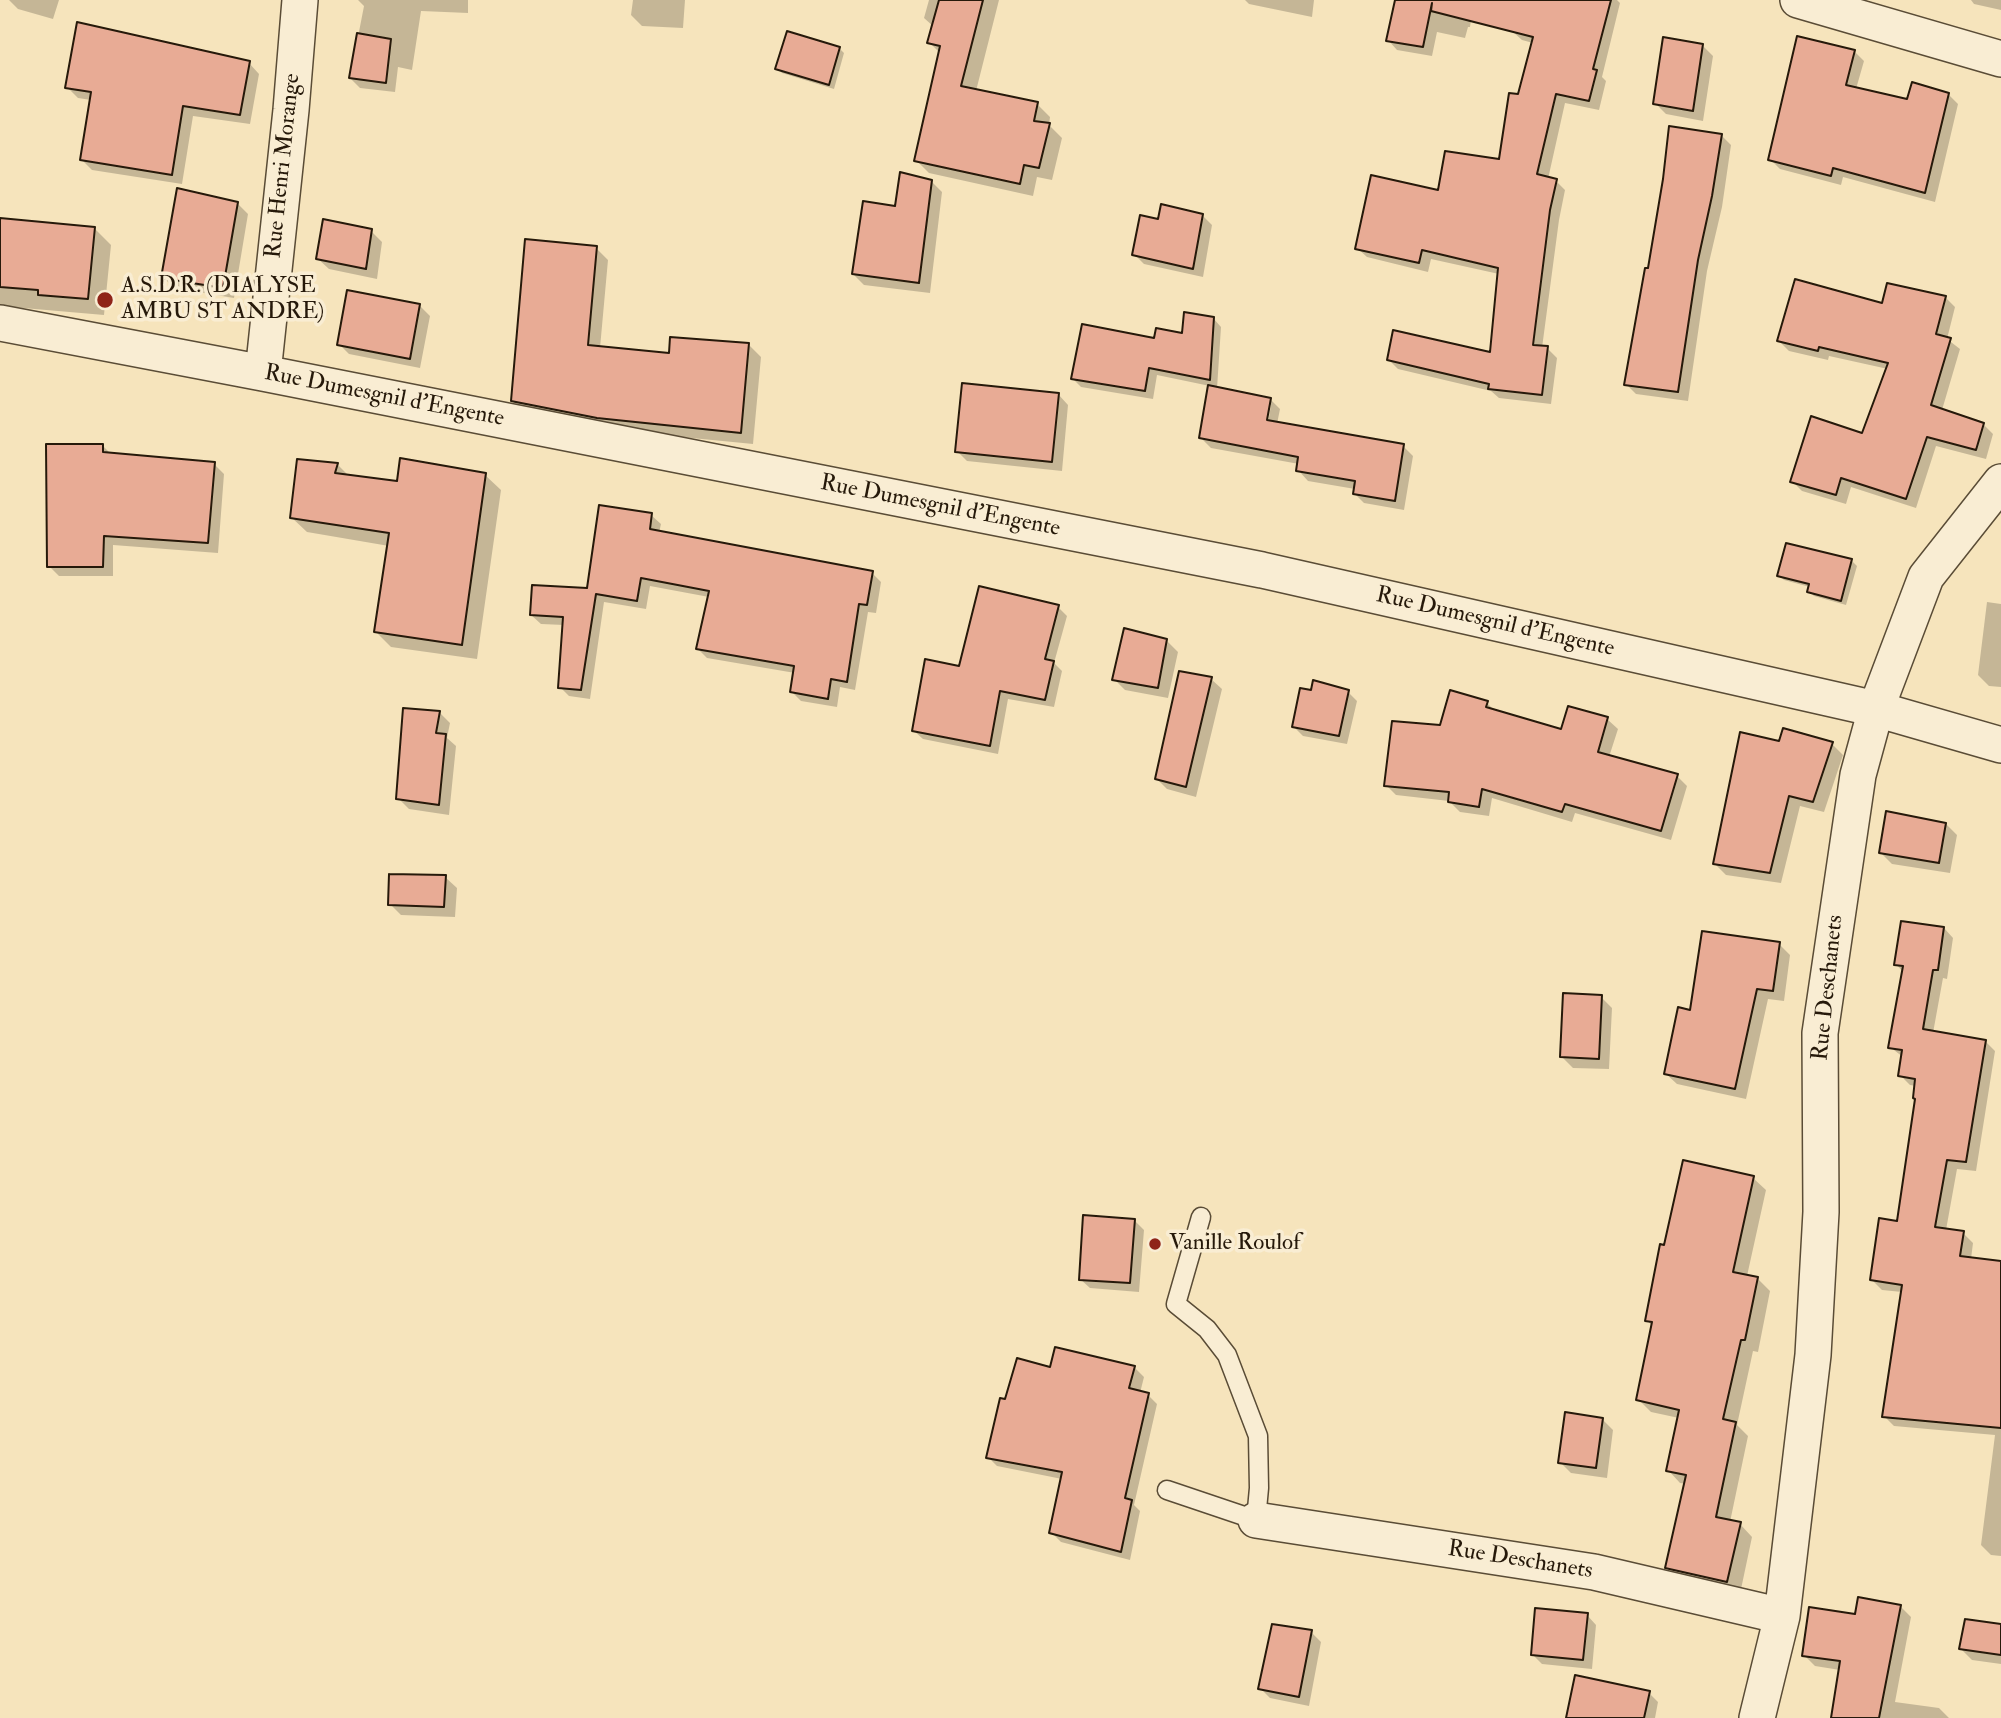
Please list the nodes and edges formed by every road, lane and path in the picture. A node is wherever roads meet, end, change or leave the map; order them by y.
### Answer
1 (300, 0) edge
2 (1798, 0) edge
3 (2001, 59) edge
4 (0, 323) edge
5 (263, 373) junction
6 (2001, 482) edge
7 (1876, 709) junction
8 (2001, 745) edge
9 (1201, 1217) dead end
10 (1167, 1490) dead end
11 (1256, 1520) junction
12 (1782, 1616) junction
13 (1757, 1718) edge

1 - 5 street, Rue Henri Morange
2 - 3 street
4 - 5 street, Rue Dumesgnil d'Engente
5 - 7 street, Rue Dumesgnil d'Engente
6 - 7 street, Rue Deschanets
7 - 8 street, Rue Dumesgnil d'Engente
7 - 12 street, Rue Deschanets
9 - 11 lane
10 - 11 lane
11 - 12 street, Rue Deschanets
12 - 13 street, Rue Deschanets

